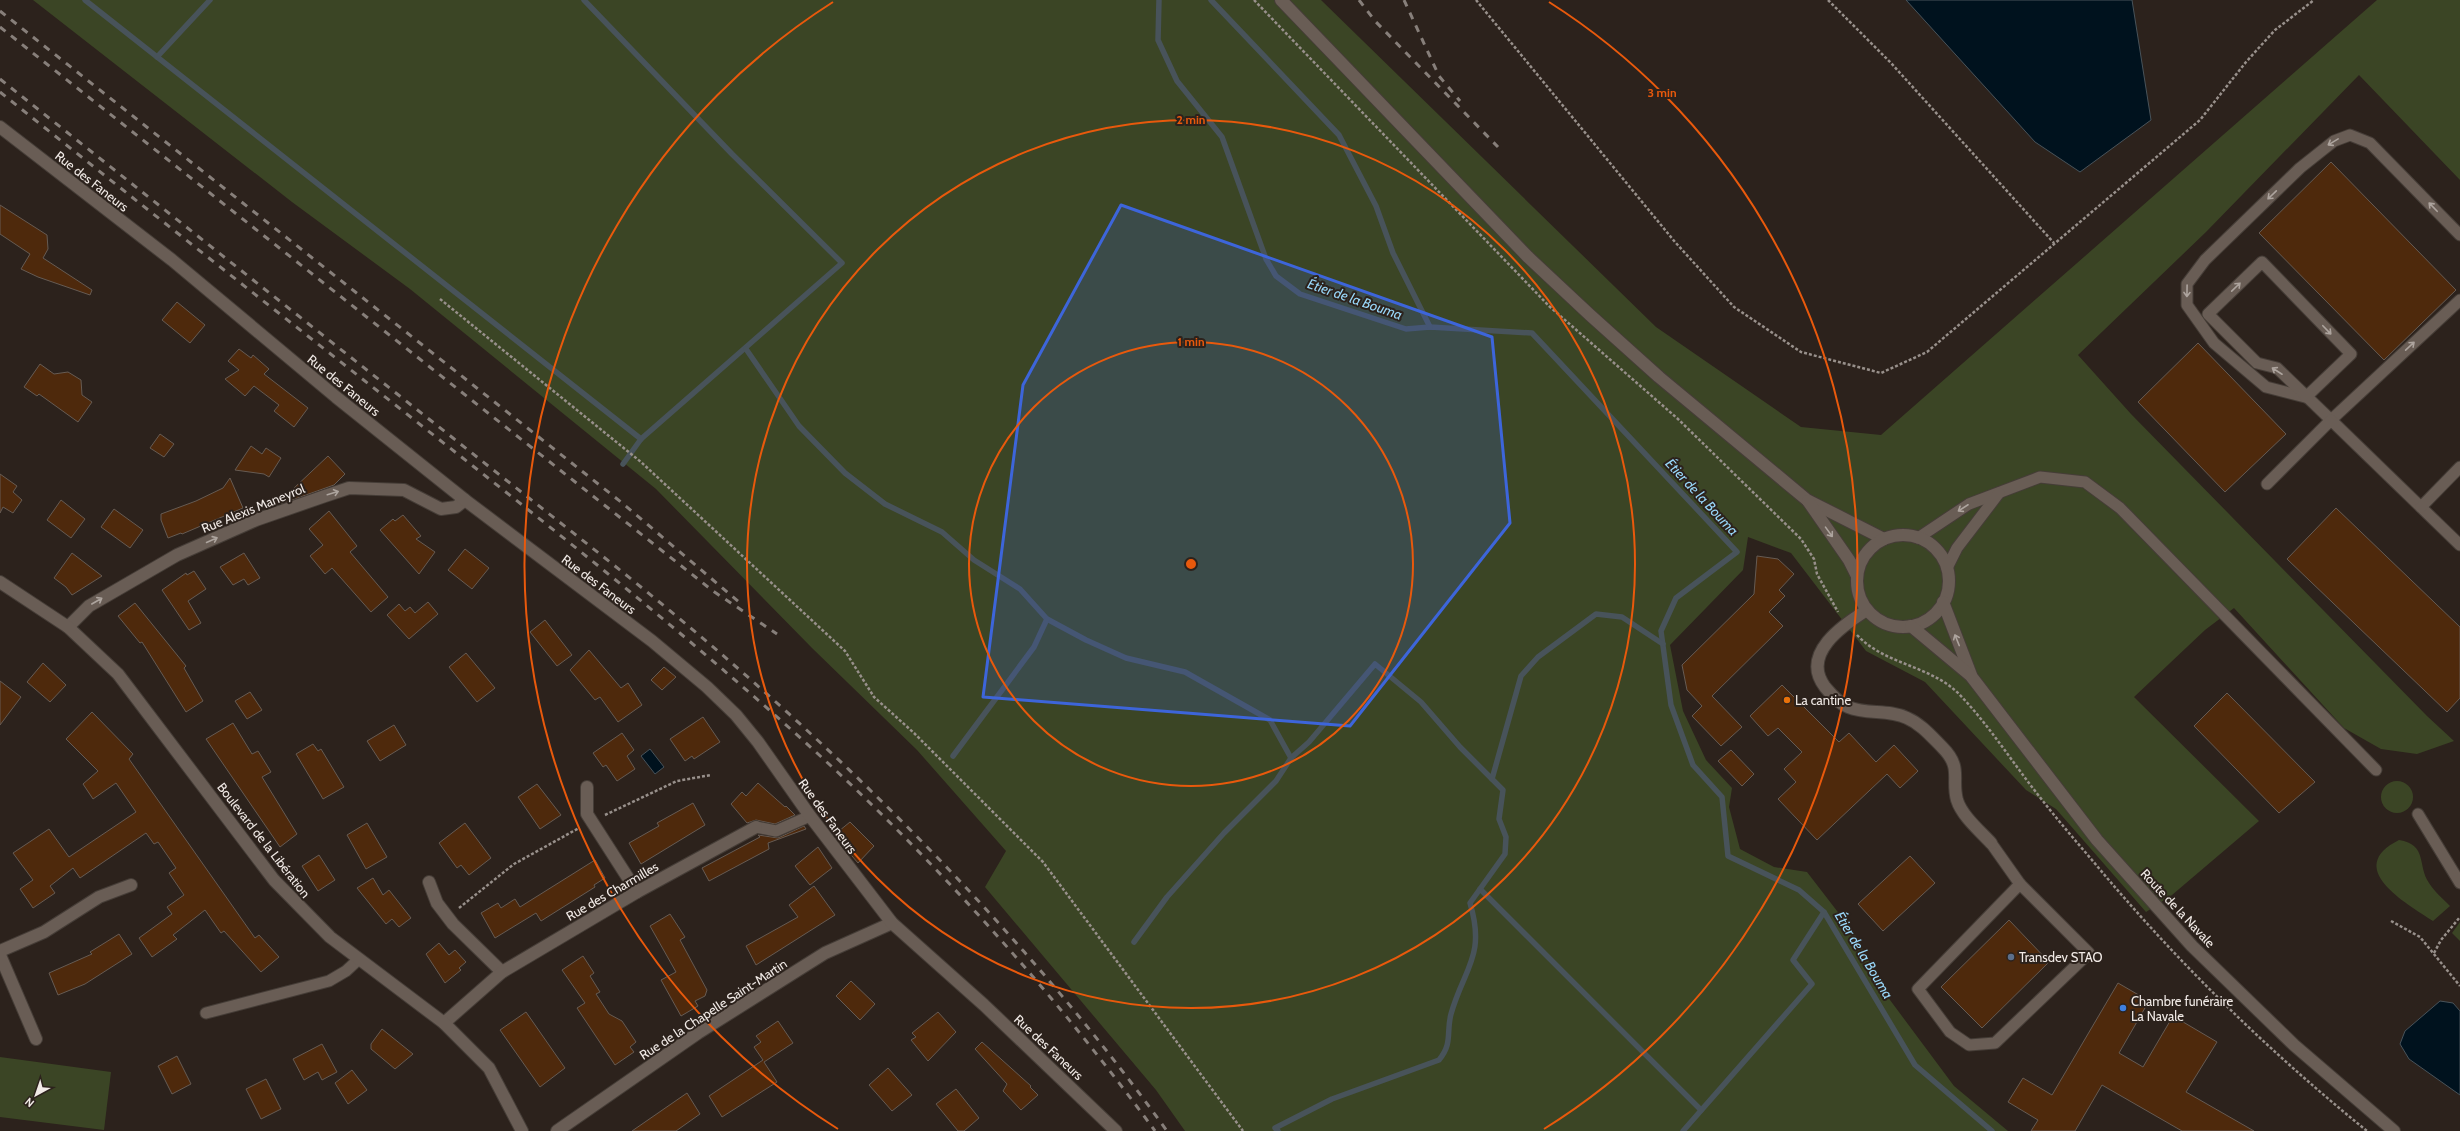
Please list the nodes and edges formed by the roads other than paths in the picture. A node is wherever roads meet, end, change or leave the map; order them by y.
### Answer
1 (1281, 0) edge
2 (0, 127) edge
3 (2460, 235) edge
4 (2460, 300) edge
5 (2306, 397) junction
6 (2331, 420) junction
7 (2460, 467) edge
8 (2267, 484) dead end
9 (1999, 493) junction
10 (465, 500) junction
11 (1808, 500) junction
12 (2421, 507) junction
13 (1918, 538) junction
14 (1884, 539) junction
15 (2460, 545) edge
16 (1947, 568) junction
17 (1857, 576) junction
18 (0, 582) edge
19 (1943, 602) junction
20 (1867, 610) junction
21 (1911, 626) junction
22 (68, 627) junction
23 (1971, 676) junction
24 (2376, 770) dead end
25 (587, 787) dead end
26 (2418, 814) dead end
27 (810, 816) junction
28 (756, 827) joint
29 (1991, 843) joint
30 (2446, 862) junction
31 (2460, 871) edge
32 (429, 882) dead end
33 (2460, 883) edge
34 (2020, 884) junction
35 (131, 885) dead end
36 (637, 892) junction
37 (892, 923) junction
38 (0, 951) edge
39 (0, 955) edge
40 (359, 959) junction
41 (502, 972) junction
42 (206, 1013) dead end
43 (444, 1023) junction
44 (36, 1039) dead end
45 (522, 1131) edge
46 (557, 1131) edge
47 (1116, 1131) edge
48 (2394, 1131) edge

1 - 11 street
2 - 10 street, Rue des Faneurs
3 -> 5 lane
6 -> 4 lane
5 -> 5 lane
5 - 6 lane
6 - 8 lane
6 - 12 lane
7 - 12 lane
9 -> 13 lane
9 - 16 lane
9 - 24 lane
22 -> 10 street, Rue Alexis Maneyrol
10 - 27 street, Rue des Faneurs
11 - 14 street
11 -> 17 street
12 - 15 lane
13 - 14 street
13 - 16 street
14 - 17 street
16 - 19 street
17 - 20 street
18 - 22 street, Boulevard de la Libération
19 - 21 street
23 -> 19 street, Route de la Navale
20 - 21 street
20 - 29 street
21 - 23 street, Route de la Navale
22 - 40 street, Boulevard de la Libération
23 - 48 street, Route de la Navale
25 - 36 street
26 - 30 lane
27 - 28 lane, Rue des Charmilles
27 - 37 street, Rue des Faneurs
28 - 36 street, Rue des Charmilles
29 - 34 lane
30 - 31 lane
30 - 33 lane
32 - 41 street
34 - 34 lane
35 - 38 street
36 - 41 street, Rue des Charmilles
37 - 46 street, Rue de la Chapelle Saint-Martin
37 - 47 street, Rue des Faneurs
39 - 44 street
40 - 42 lane
40 - 43 street, Boulevard de la Libération
41 - 43 street, Rue des Charmilles
43 - 45 street, Boulevard de la Libération

